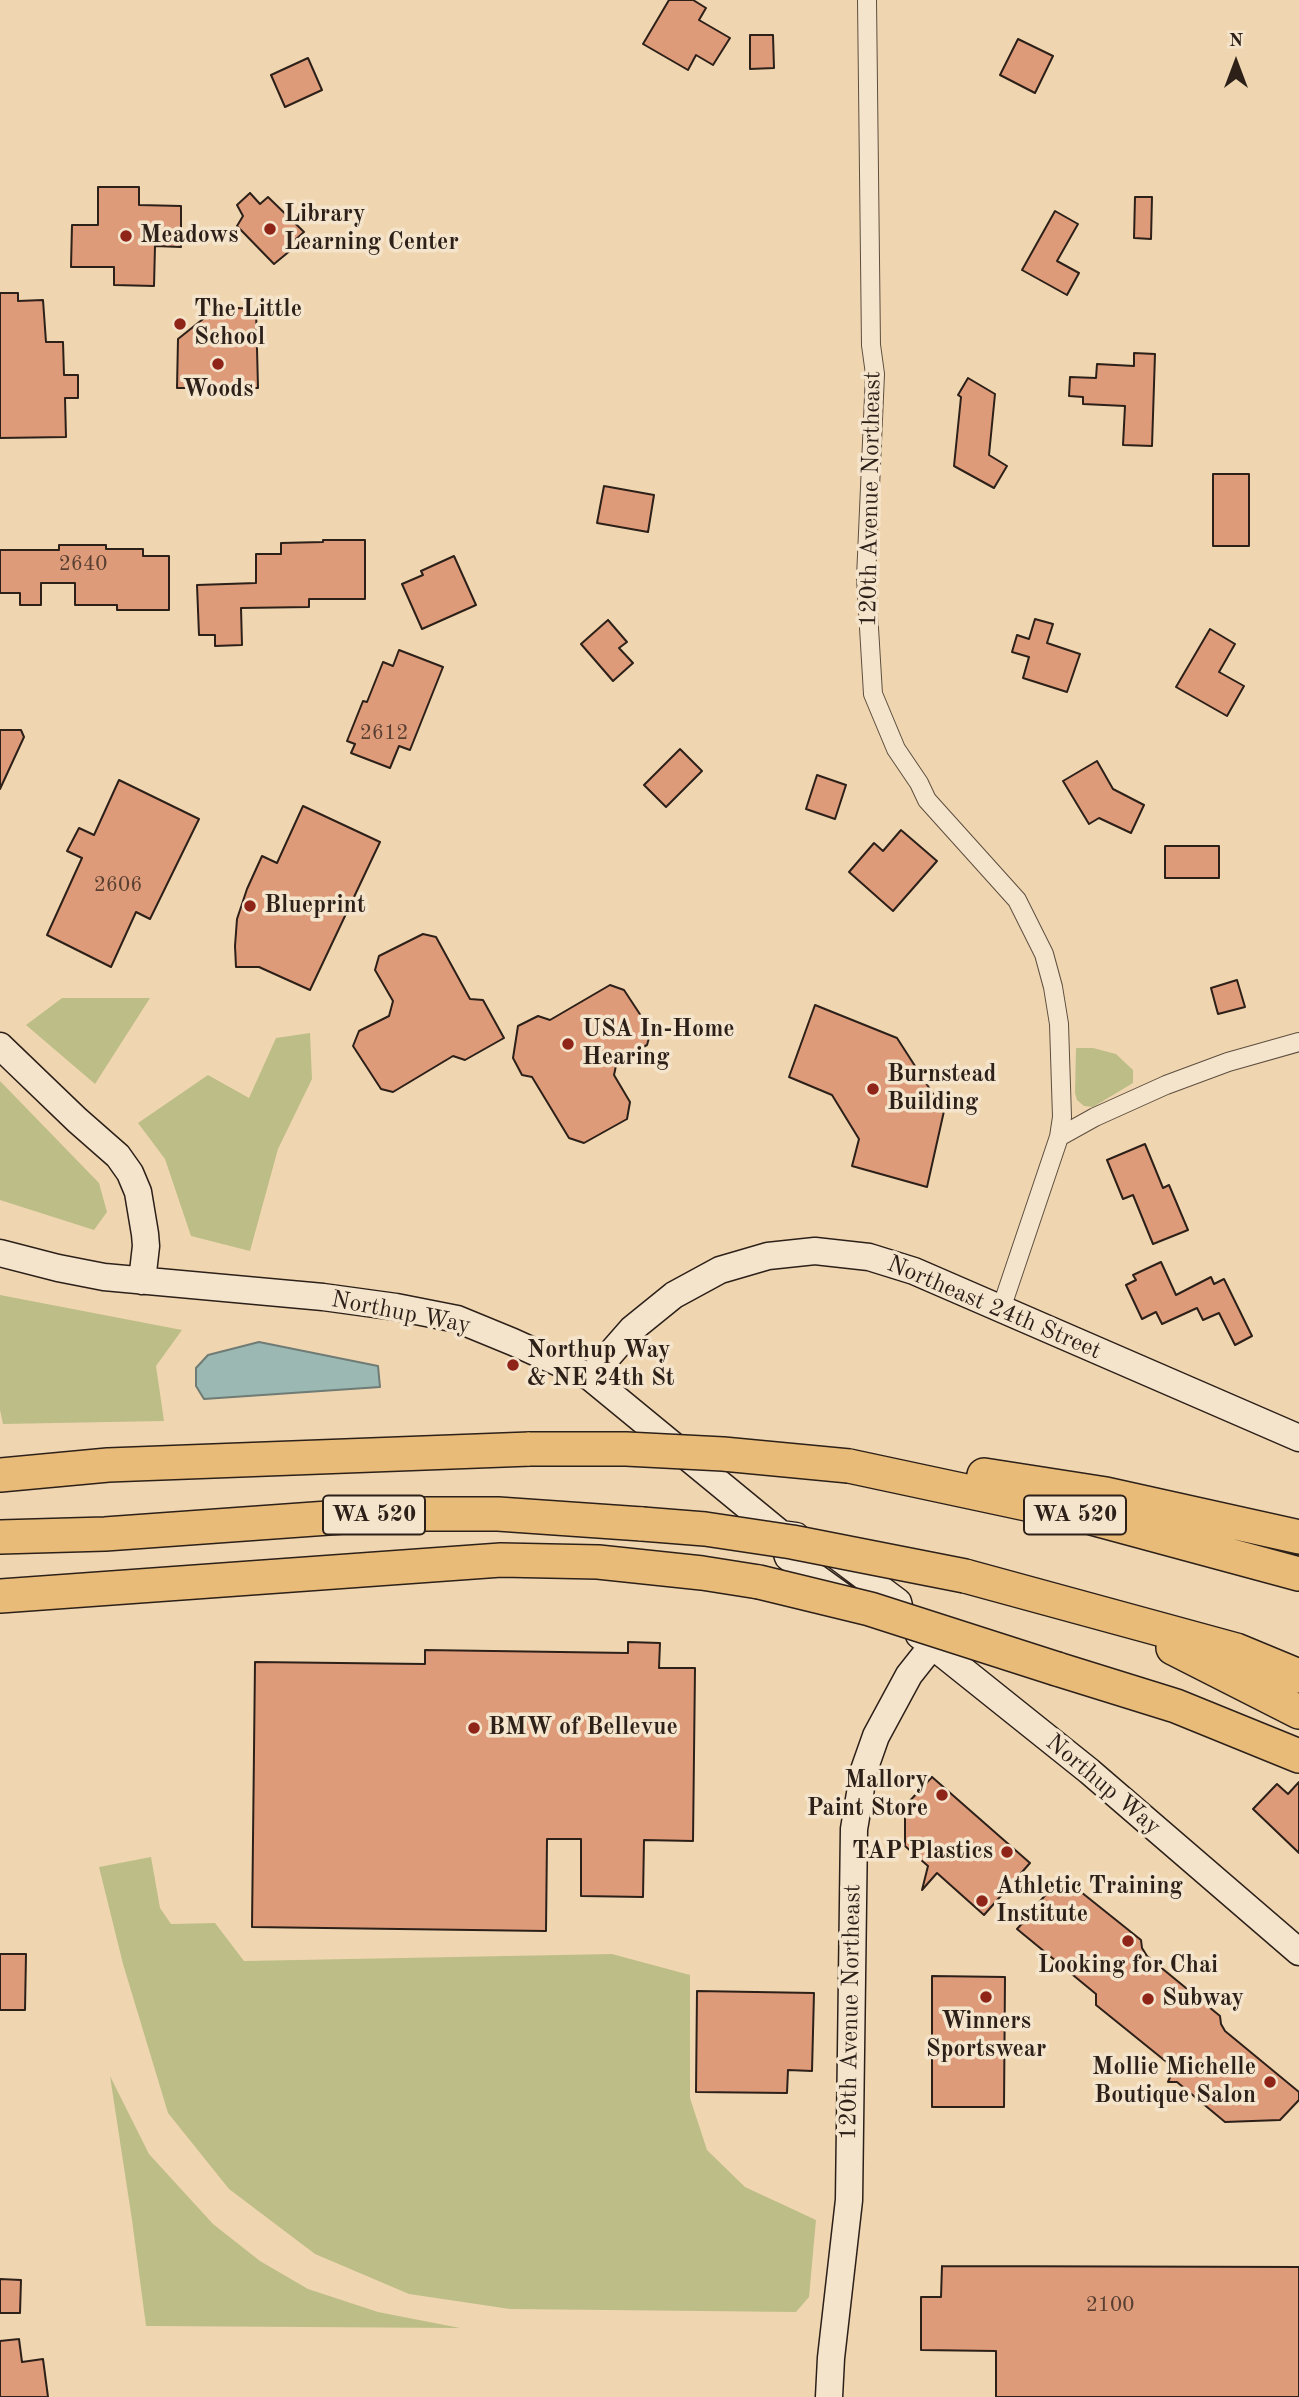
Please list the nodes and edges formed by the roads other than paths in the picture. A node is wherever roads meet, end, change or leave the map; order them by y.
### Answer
1 (867, 0) edge
2 (1299, 1042) edge
3 (0, 1046) edge
4 (1059, 1137) junction
5 (0, 1253) edge
6 (142, 1281) junction
7 (1001, 1309) junction
8 (590, 1377) junction
9 (1299, 1438) edge
10 (0, 1463) edge
11 (108, 1465) junction
12 (849, 1466) junction
13 (0, 1475) edge
14 (105, 1534) junction
15 (0, 1537) edge
16 (1299, 1537) edge
17 (0, 1553) edge
18 (1299, 1574) edge
19 (0, 1596) edge
20 (1112, 1617) junction
21 (932, 1646) junction
22 (1299, 1676) edge
23 (1299, 1712) edge
24 (1299, 1756) edge
25 (1299, 1952) edge
26 (829, 2397) edge

1 - 4 street, 120th Avenue Northeast
2 - 4 street
3 - 6 street
4 - 7 street, 120th Avenue Northeast
5 - 6 street, Northup Way
6 - 8 street, Northup Way
7 - 8 street, Northeast 24th Street
7 - 9 street, Northeast 24th Street
8 - 21 street, Northup Way
10 - 11 highway
11 - 12 highway, WA 520, bridge
11 - 13 highway, WA 520
12 - 16 highway
12 - 18 highway, WA 520
14 - 15 highway, WA 520
14 - 17 highway
14 - 20 highway, WA 520, bridge
19 - 24 highway, bridge
20 - 22 highway, WA 520
20 - 23 highway
21 - 25 street, Northup Way
21 - 26 street, 120th Avenue Northeast

